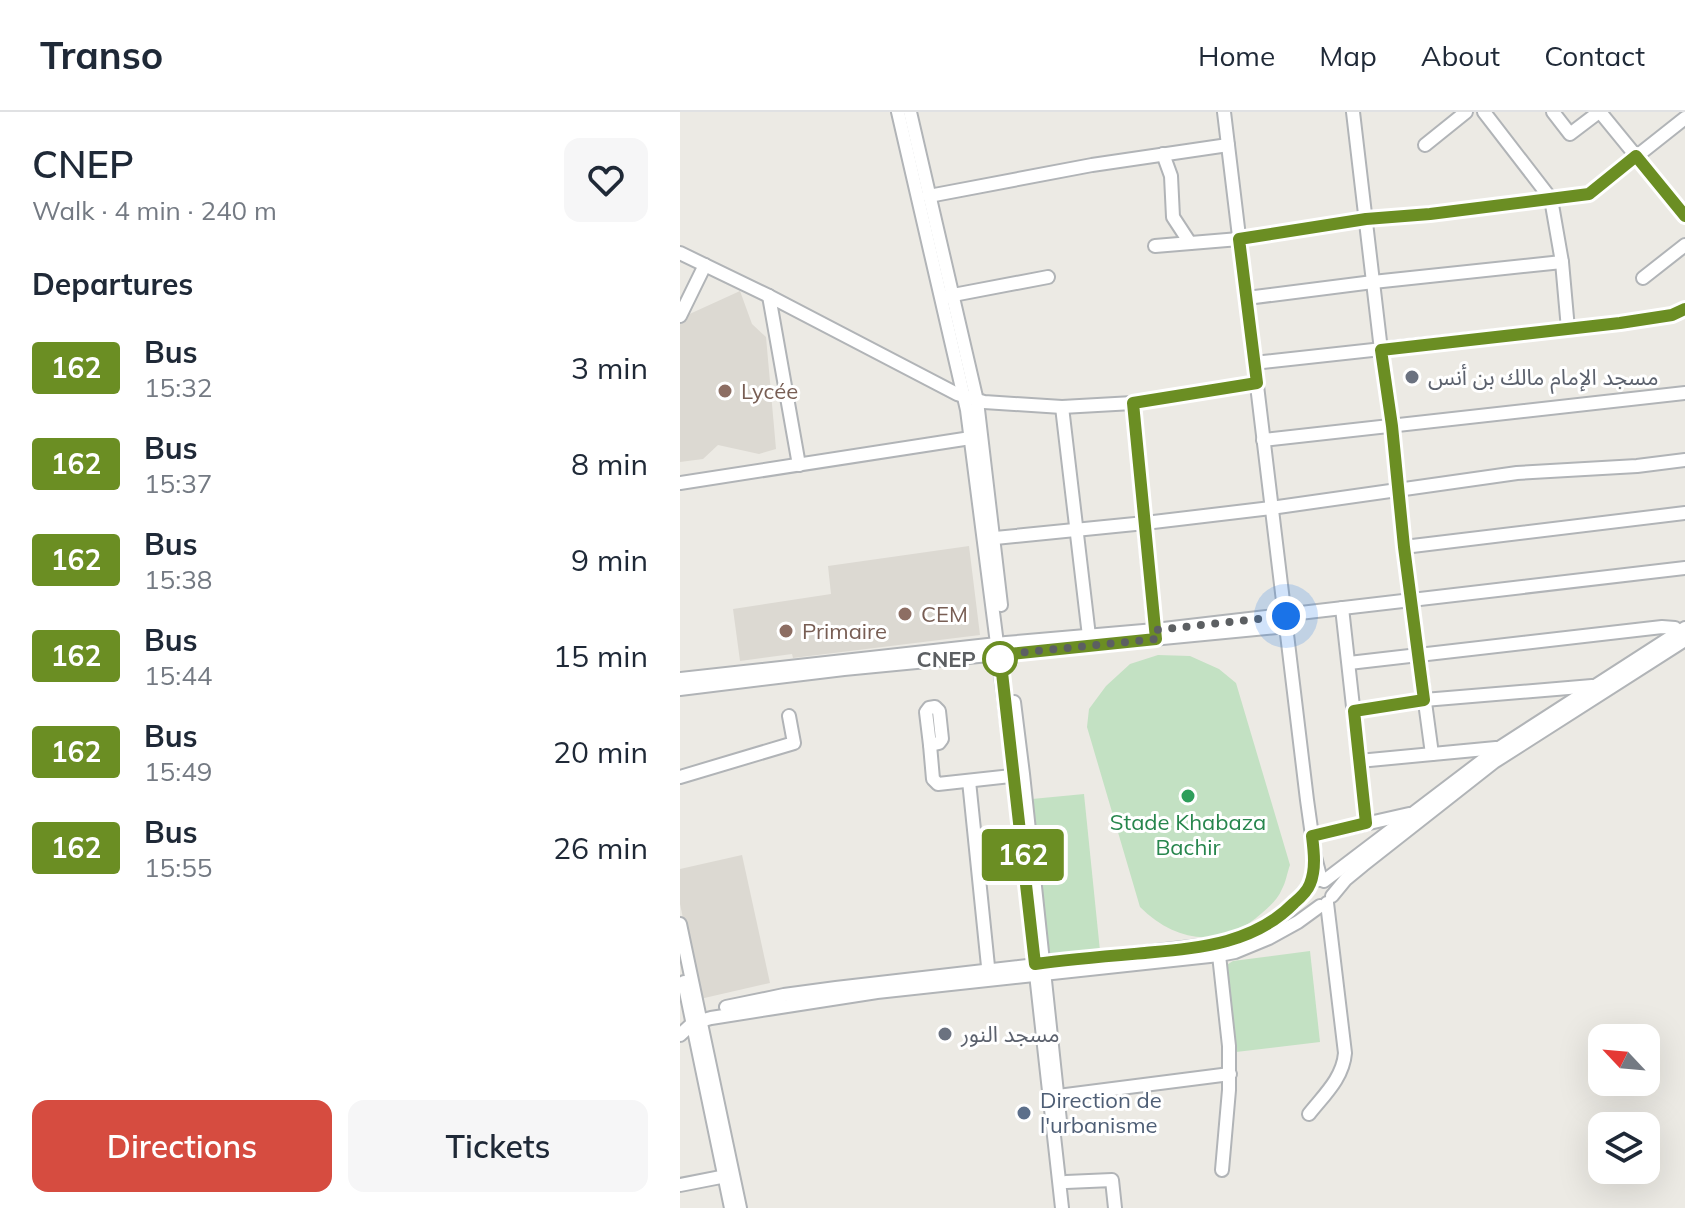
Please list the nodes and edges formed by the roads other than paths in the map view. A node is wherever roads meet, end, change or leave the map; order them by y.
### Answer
1 (898, 112) edge
2 (910, 112) edge
3 (1224, 112) edge
4 (1353, 112) edge
5 (1466, 112) edge
6 (1484, 112) edge
7 (1553, 112) edge
8 (1599, 112) edge
9 (1685, 118) edge
10 (1228, 145) junction
11 (1425, 145) dead end
12 (1163, 154) junction
13 (1636, 156) junction
14 (924, 195) junction
15 (1551, 199) junction
16 (1685, 216) edge
17 (1366, 219) junction
18 (1239, 239) junction
19 (1190, 243) junction
20 (1685, 245) edge
21 (1155, 246) dead end
22 (680, 253) edge
23 (1562, 262) junction
24 (705, 265) junction
25 (1048, 277) dead end
26 (1643, 278) dead end
27 (1373, 282) junction
28 (769, 296) junction
29 (947, 296) junction
30 (1247, 298) junction
31 (1685, 309) edge
32 (680, 316) edge
33 (1568, 329) junction
34 (1381, 350) junction
35 (1254, 363) junction
36 (1257, 383) junction
37 (1685, 393) edge
38 (971, 399) junction
39 (1133, 403) junction
40 (1062, 407) junction
41 (1392, 426) junction
42 (976, 437) junction
43 (1263, 440) junction
44 (1685, 460) edge
45 (799, 465) junction
46 (680, 483) edge
47 (1398, 491) junction
48 (1271, 508) junction
49 (1685, 513) edge
50 (1145, 523) junction
51 (1075, 529) junction
52 (989, 539) junction
53 (1404, 547) junction
54 (1685, 568) edge
55 (1411, 600) junction
56 (1342, 608) junction
57 (1287, 621) junction
58 (1155, 635) junction
59 (1684, 635) edge
60 (1089, 636) junction
61 (1003, 649) junction
62 (1419, 654) junction
63 (1349, 663) junction
64 (680, 679) edge
65 (1596, 685) junction
66 (680, 689) edge
67 (1424, 700) junction
68 (1354, 711) junction
69 (789, 716) dead end
70 (930, 745) dead end
71 (1499, 748) junction
72 (1432, 754) junction
73 (1359, 761) junction
74 (1019, 775) junction
75 (680, 777) edge
76 (969, 781) junction
77 (1412, 813) junction
78 (1366, 823) junction
79 (1312, 836) junction
80 (1315, 884) junction
81 (1326, 902) junction
82 (680, 924) edge
83 (682, 943) edge
84 (1219, 955) junction
85 (680, 963) edge
86 (1039, 968) junction
87 (988, 974) junction
88 (696, 1018) junction
89 (680, 1035) edge
90 (1230, 1074) junction
91 (1058, 1096) junction
92 (1309, 1114) dead end
93 (1222, 1170) dead end
94 (729, 1175) junction
95 (1066, 1182) junction
96 (680, 1185) edge
97 (731, 1208) edge
98 (740, 1208) edge
99 (1062, 1208) edge
100 (1070, 1208) edge
101 (1115, 1208) edge

1 - 14 street
2 - 14 street
3 - 10 street
4 - 17 street
5 - 11 street
6 - 15 street
7 - 8 street
8 - 13 street
9 - 13 street
10 - 12 street
10 - 18 street
12 - 14 street
12 - 19 street
13 - 15 street
13 - 16 street
14 - 29 street
15 - 17 street
15 - 23 street
17 - 18 street
17 - 27 street
18 - 19 street
18 - 30 street
19 - 21 street
20 - 26 street
22 - 24 street
23 - 27 street
23 - 33 street
24 - 28 street
24 - 32 street
25 - 29 street
27 - 30 street
27 - 34 street
28 - 38 street
28 - 45 street
29 - 38 street
30 - 35 street
31 - 33 street
33 - 34 street
34 - 35 street
34 - 41 street
35 - 36 street
36 - 39 street
36 - 43 street
37 - 41 street
38 - 40 street
38 - 42 street
39 - 40 street
39 - 50 street
40 - 51 street
41 - 43 street
41 - 47 street
42 - 45 street
42 - 52 street
43 - 48 street
44 - 47 street
45 - 46 street
47 - 48 street
47 - 53 street
48 - 50 street
48 - 57 street
49 - 53 street
50 - 51 street
50 - 58 street
51 - 52 street
51 - 60 street
52 - 61 street
53 - 55 street
54 - 55 street
55 - 56 street
55 - 62 street
56 - 57 street
56 - 63 street
57 - 58 street
57 - 79 street
58 - 60 street
58 - 61 street
59 - 62 street
59 - 65 street
59 - 81 street
60 - 61 street
61 - 64 street
61 - 66 street
61 - 74 street
62 - 63 street
62 - 67 street
63 - 68 street
65 - 67 street
65 - 71 street
67 - 68 street
67 - 72 street
68 - 73 street
69 - 75 street
70 - 76 street
71 - 72 street
71 - 77 street
72 - 73 street
73 - 78 street
74 - 76 street
74 - 86 street
76 - 87 street
77 - 78 street
77 - 80 street
78 - 79 street
79 - 80 street
80 - 81 street
80 - 81 street
80 - 86 street
81 - 84 street
81 - 92 street
82 - 83 street
83 - 88 street
84 - 86 street
84 - 90 street
85 - 88 street
86 - 87 street
86 - 91 street
86 - 99 street
87 - 88 street
88 - 89 street
88 - 94 street
90 - 91 street
90 - 93 street
91 - 95 street
94 - 96 street
94 - 97 street
94 - 98 street
95 - 100 street
95 - 101 street

